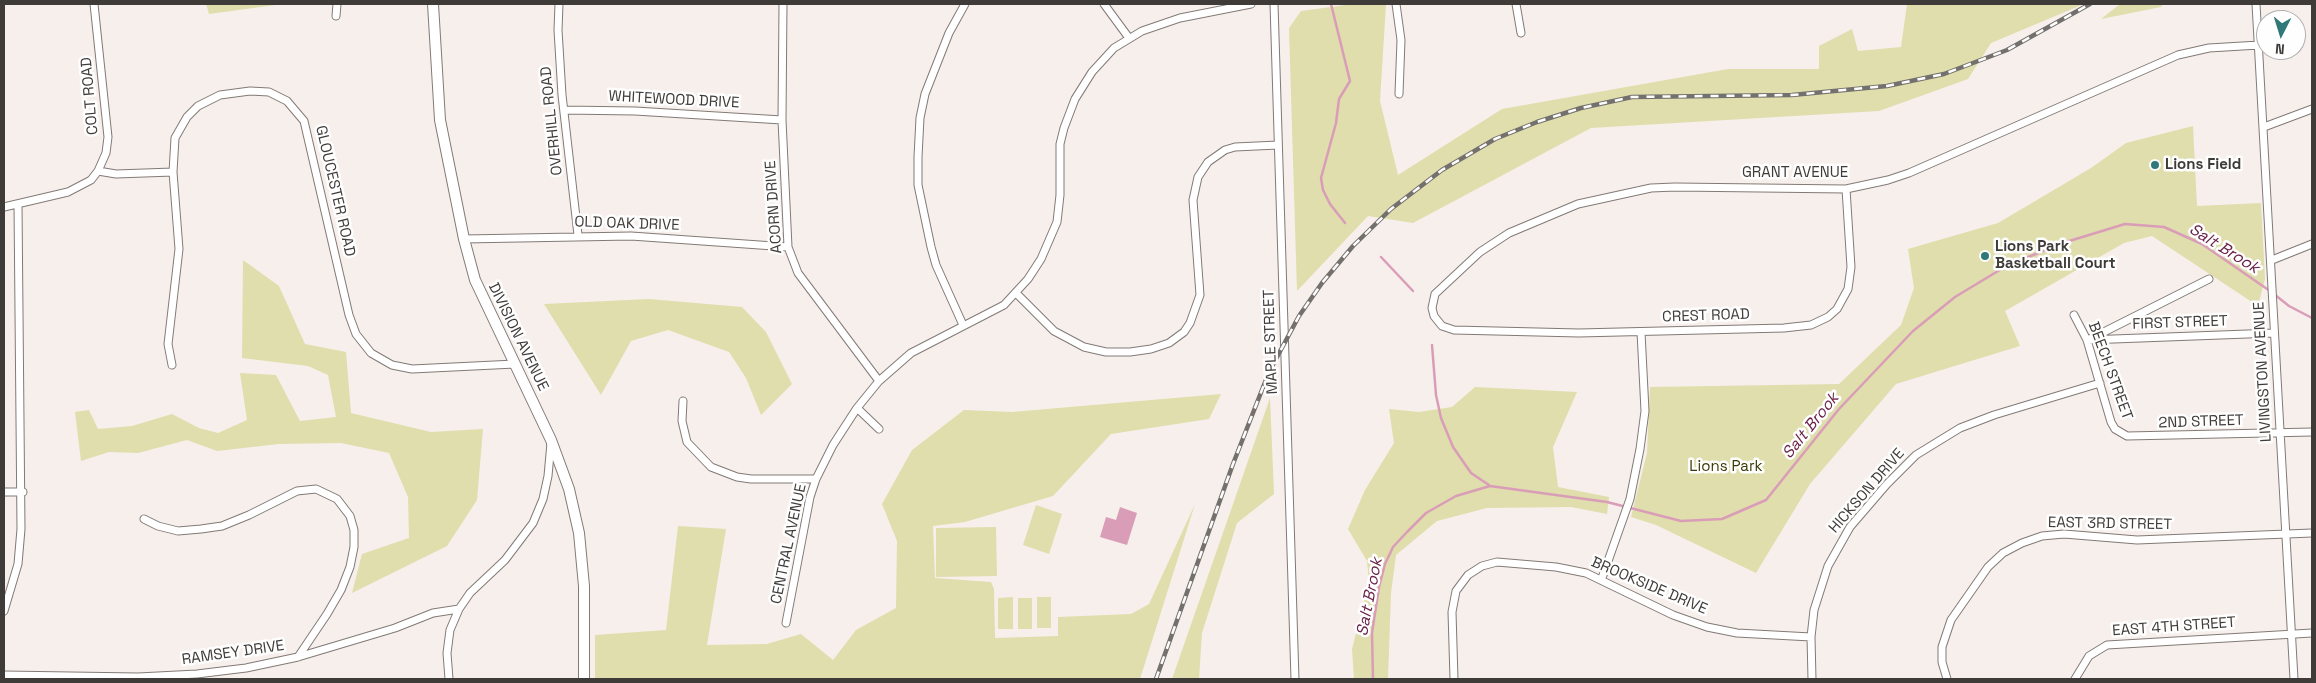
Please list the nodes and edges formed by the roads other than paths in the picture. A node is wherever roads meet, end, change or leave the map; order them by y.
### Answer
1 (94, 4) edge
2 (337, 4) edge
3 (433, 4) edge
4 (559, 4) edge
5 (782, 4) edge
6 (965, 4) edge
7 (1104, 4) edge
8 (1251, 4) edge
9 (1274, 4) edge
10 (1396, 4) edge
11 (1516, 4) edge
12 (336, 16) dead end
13 (1522, 33) dead end
14 (1129, 38) junction
15 (2256, 45) edge
16 (2259, 60) edge
17 (1399, 94) dead end
18 (2312, 109) edge
19 (564, 110) junction
20 (782, 120) junction
21 (2264, 127) junction
22 (1278, 145) junction
23 (98, 171) junction
24 (173, 172) junction
25 (1846, 189) junction
26 (18, 204) junction
27 (4, 207) edge
28 (578, 235) junction
29 (464, 239) junction
30 (2312, 244) edge
31 (788, 247) junction
32 (2272, 260) junction
33 (2209, 279) dead end
34 (1016, 293) junction
35 (2074, 314) dead end
36 (963, 325) junction
37 (1447, 328) joint
38 (1641, 332) junction
39 (2274, 333) junction
40 (2087, 340) junction
41 (515, 364) junction
42 (172, 365) dead end
43 (879, 381) junction
44 (2100, 383) junction
45 (683, 401) dead end
46 (856, 408) junction
47 (879, 429) dead end
48 (2312, 432) edge
49 (2122, 434) joint
50 (2280, 434) junction
51 (551, 440) junction
52 (816, 479) junction
53 (4, 492) edge
54 (23, 492) junction
55 (144, 519) dead end
56 (2312, 533) edge
57 (2286, 534) junction
58 (1602, 578) junction
59 (459, 609) junction
60 (4, 611) edge
61 (786, 623) dead end
62 (2312, 633) edge
63 (2292, 634) junction
64 (1811, 637) junction
65 (298, 657) junction
66 (4, 675) edge
67 (450, 679) edge
68 (584, 679) edge
69 (1295, 679) edge
70 (1454, 679) edge
71 (1812, 679) edge
72 (1947, 679) edge
73 (2075, 679) edge
74 (2294, 679) edge

1 - 23 street, COLT ROAD
2 - 12 street
3 - 29 street, DIVISION AVENUE
4 - 19 street, OVERHILL ROAD
5 - 20 street, ACORN DRIVE
6 - 36 street
7 - 14 street
8 - 14 street, CENTRAL AVENUE
9 - 22 street, MAPLE STREET
10 - 17 street
11 - 13 street
14 - 34 street, CENTRAL AVENUE
15 - 25 street, GRANT AVENUE
16 - 21 street, LIVINGSTON AVENUE
18 - 21 street
19 - 20 street, WHITEWOOD DRIVE
19 - 28 street, OVERHILL ROAD
20 - 31 street, ACORN DRIVE
21 - 32 street, LIVINGSTON AVENUE
22 - 34 street
22 - 69 street, MAPLE STREET
23 - 24 street
23 - 26 street
24 - 41 street, GLOUCESTER ROAD
24 - 42 street, GLOUCESTER ROAD
25 - 37 street, GRANT AVENUE
25 - 38 street, CREST ROAD
26 - 27 street
26 - 54 street
28 - 29 street, OLD OAK DRIVE
28 - 31 street, OLD OAK DRIVE
29 - 41 street, DIVISION AVENUE
30 - 32 street
31 - 43 street, ACORN DRIVE
32 - 39 street, LIVINGSTON AVENUE
33 - 40 street
34 - 36 street, CENTRAL AVENUE
35 - 40 street, BEECH STREET
36 - 43 street, CENTRAL AVENUE
37 - 38 street, CREST ROAD
38 - 58 street
39 - 40 street, FIRST STREET
39 - 50 street, LIVINGSTON AVENUE
40 - 44 street, BEECH STREET
41 - 51 street, DIVISION AVENUE
43 - 46 street, CENTRAL AVENUE
44 - 49 street, BEECH STREET
44 - 64 street, HICKSON DRIVE
45 - 52 street
46 - 47 street
46 - 52 street, CENTRAL AVENUE
48 - 50 street, 2ND STREET
49 - 50 street, 2ND STREET
50 - 57 street, LIVINGSTON AVENUE
51 - 59 street
51 - 68 street, DIVISION AVENUE
52 - 61 street, CENTRAL AVENUE
53 - 54 street
54 - 60 street
55 - 65 street
56 - 57 street, EAST 3RD STREET
57 - 63 street, LIVINGSTON AVENUE
57 - 72 street, EAST 3RD STREET
58 - 64 street, BROOKSIDE DRIVE
58 - 70 street, BROOKSIDE DRIVE
59 - 65 street, RAMSEY DRIVE
59 - 67 street
62 - 63 street, EAST 4TH STREET
63 - 73 street, EAST 4TH STREET
63 - 74 street, LIVINGSTON AVENUE
64 - 71 street, HICKSON DRIVE
65 - 66 street, RAMSEY DRIVE

